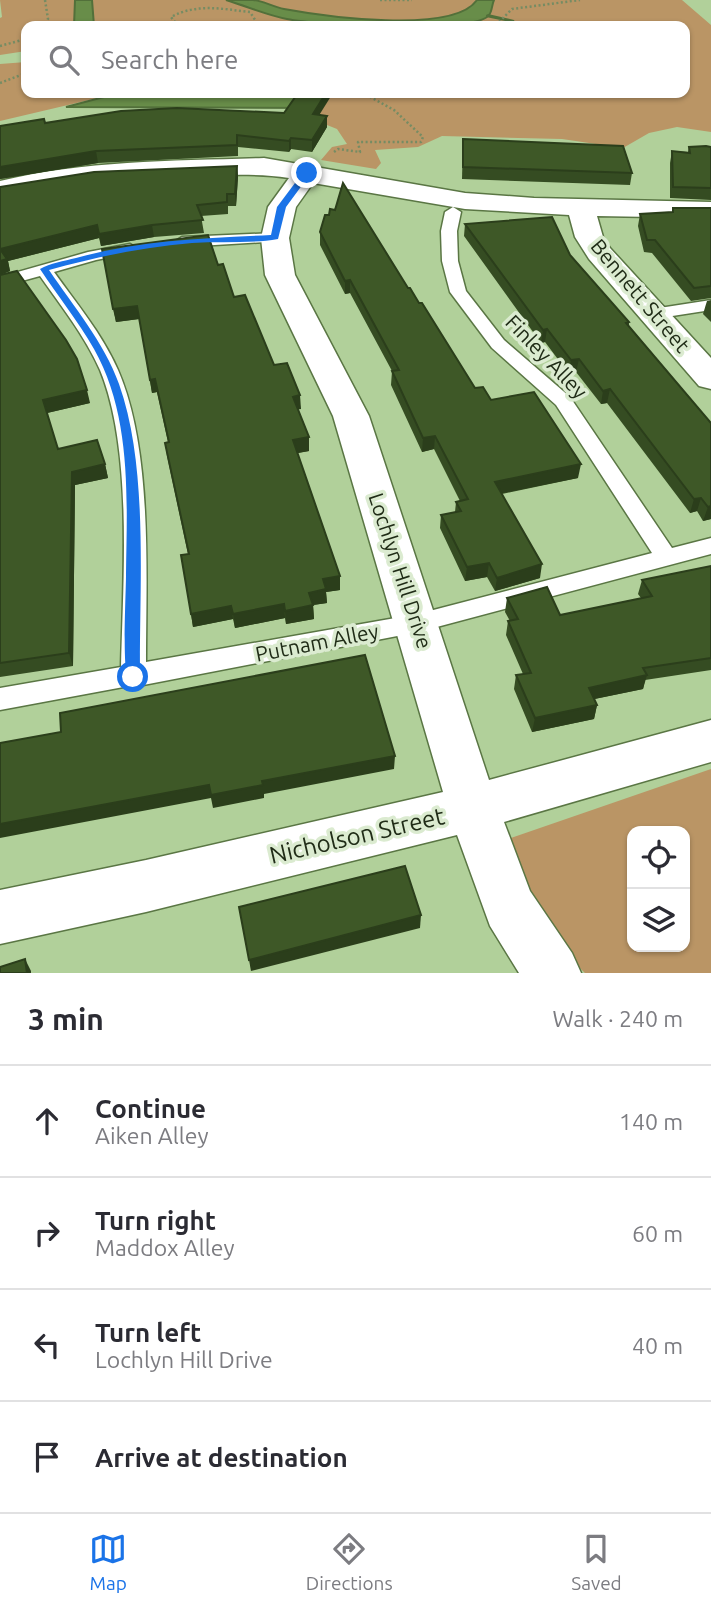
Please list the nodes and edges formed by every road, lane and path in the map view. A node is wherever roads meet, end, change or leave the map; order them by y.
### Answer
1 (45, 0) edge
2 (380, 0) edge
3 (412, 0) edge
4 (580, 0) edge
5 (209, 3) dead end
6 (180, 7) dead end
7 (47, 21) edge
8 (174, 21) edge
9 (256, 21) edge
10 (500, 21) edge
11 (21, 41) edge
12 (0, 46) edge
13 (21, 75) edge
14 (0, 83) edge
15 (368, 98) edge
16 (323, 165) junction
17 (0, 188) edge
18 (581, 207) junction
19 (711, 210) edge
20 (453, 212) dead end
21 (275, 238) junction
22 (44, 269) junction
23 (0, 282) edge
24 (711, 305) edge
25 (653, 314) junction
26 (711, 379) edge
27 (711, 546) edge
28 (667, 558) junction
29 (418, 623) junction
30 (133, 677) junction
31 (0, 699) edge
32 (711, 741) edge
33 (473, 808) junction
34 (0, 916) edge
35 (552, 973) edge

1 - 7 path
2 - 3 path
4 - 10 path
5 - 9 path
6 - 8 path
11 - 12 path
13 - 14 path
15 - 16 path
16 - 17 street
16 - 18 street
16 - 21 street, Lochlyn Hill Drive
18 - 19 street
18 - 25 street, Bennett Street
20 - 28 lane, Finley Alley
21 - 22 lane
21 - 29 street, Lochlyn Hill Drive
22 - 23 lane
22 - 30 lane
24 - 25 lane
25 - 26 street, Bennett Street
27 - 28 lane, Putnam Alley
28 - 29 lane, Putnam Alley
29 - 30 lane, Putnam Alley
29 - 33 street, Lochlyn Hill Drive
30 - 31 lane, Putnam Alley
32 - 33 street, Nicholson Street
33 - 34 street, Nicholson Street
33 - 35 street, Lochlyn Hill Drive

